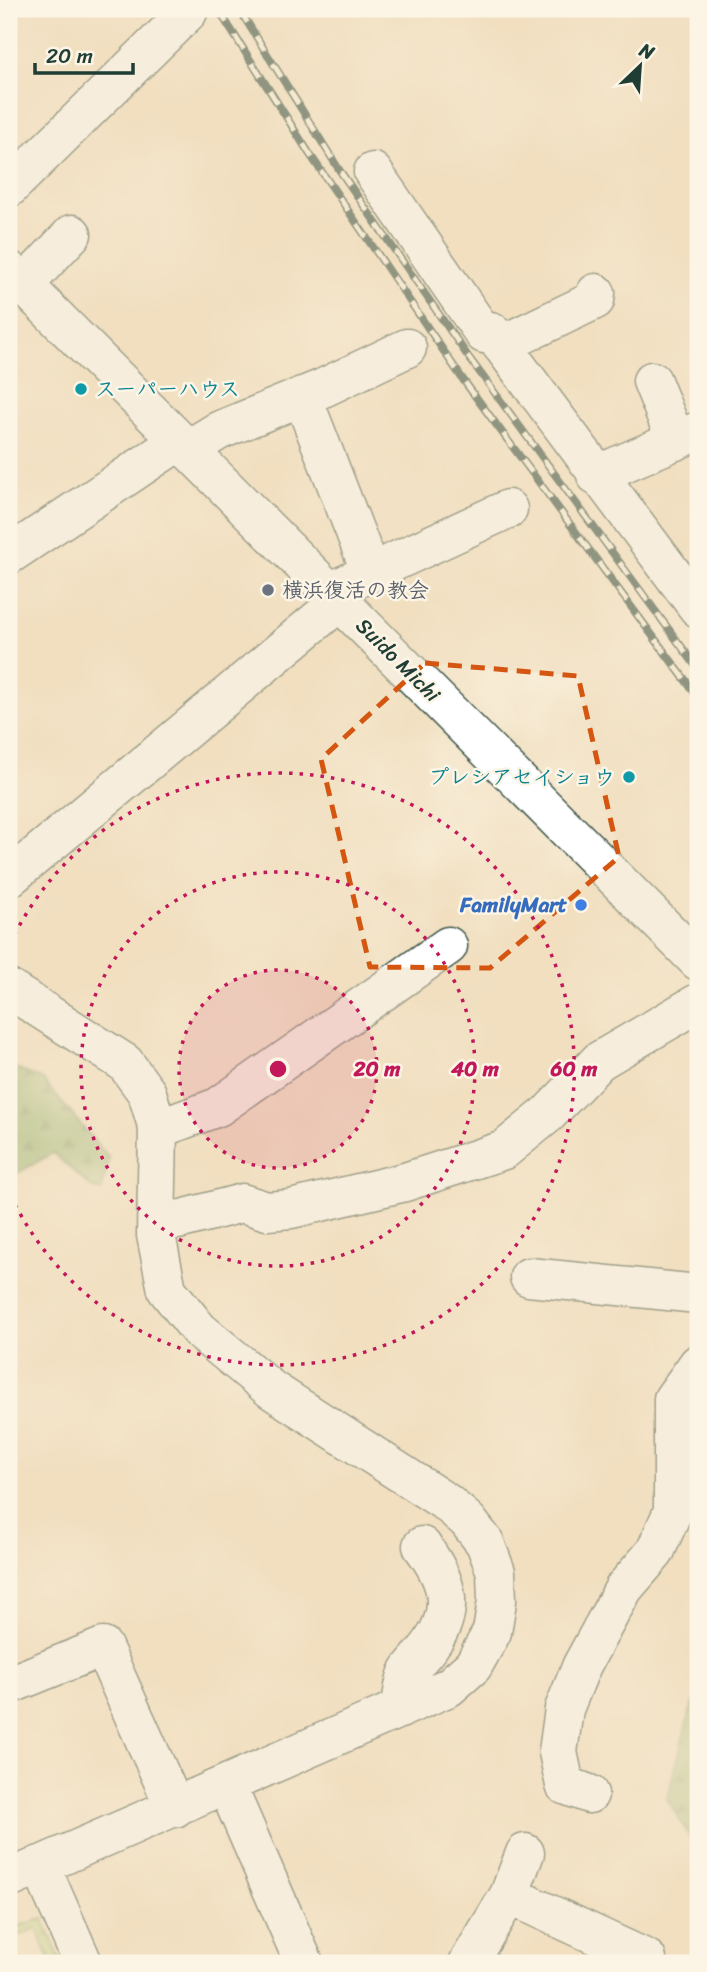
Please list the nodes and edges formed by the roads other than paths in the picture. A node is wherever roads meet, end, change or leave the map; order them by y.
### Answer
1 (188, 12) dead end
2 (373, 172) dead end
3 (9, 188) edge
4 (72, 234) dead end
5 (16, 277) edge
6 (596, 293) dead end
7 (496, 338) junction
8 (407, 348) dead end
9 (652, 381) dead end
10 (302, 397) junction
11 (687, 436) edge
12 (182, 446) junction
13 (596, 475) junction
14 (508, 509) dead end
15 (9, 555) edge
16 (370, 573) junction
17 (334, 597) junction
18 (698, 608) edge
19 (9, 878) edge
20 (448, 946) dead end
21 (698, 961) edge
22 (9, 989) edge
23 (698, 1003) edge
24 (158, 1129) junction
25 (156, 1216) junction
26 (528, 1277) dead end
27 (698, 1294) edge
28 (698, 1364) edge
29 (422, 1546) dead end
30 (9, 1685) edge
31 (400, 1709) junction
32 (226, 1786) junction
33 (589, 1794) dead end
34 (175, 1808) junction
35 (525, 1853) dead end
36 (25, 1872) edge
37 (509, 1895) junction
38 (647, 1959) dead end
39 (83, 1963) edge
40 (304, 1963) edge
41 (468, 1963) edge

1 - 3 street
2 - 7 street
4 - 5 street
5 - 12 street, Suido Michi
6 - 7 street
7 - 13 street
8 - 10 street
9 - 11 street
10 - 12 street
10 - 16 street
11 - 13 street
12 - 15 street
12 - 17 street, Suido Michi
13 - 18 street
14 - 16 street
16 - 17 street
17 - 19 street
17 - 21 street, Suido Michi
20 - 24 street
22 - 24 street
23 - 25 street
24 - 25 street
25 - 31 street
26 - 27 street
28 - 33 street
29 - 31 street
30 - 34 street
31 - 32 street
32 - 34 street
32 - 40 street
34 - 36 street
35 - 37 street
36 - 39 street
37 - 38 street
37 - 41 street

